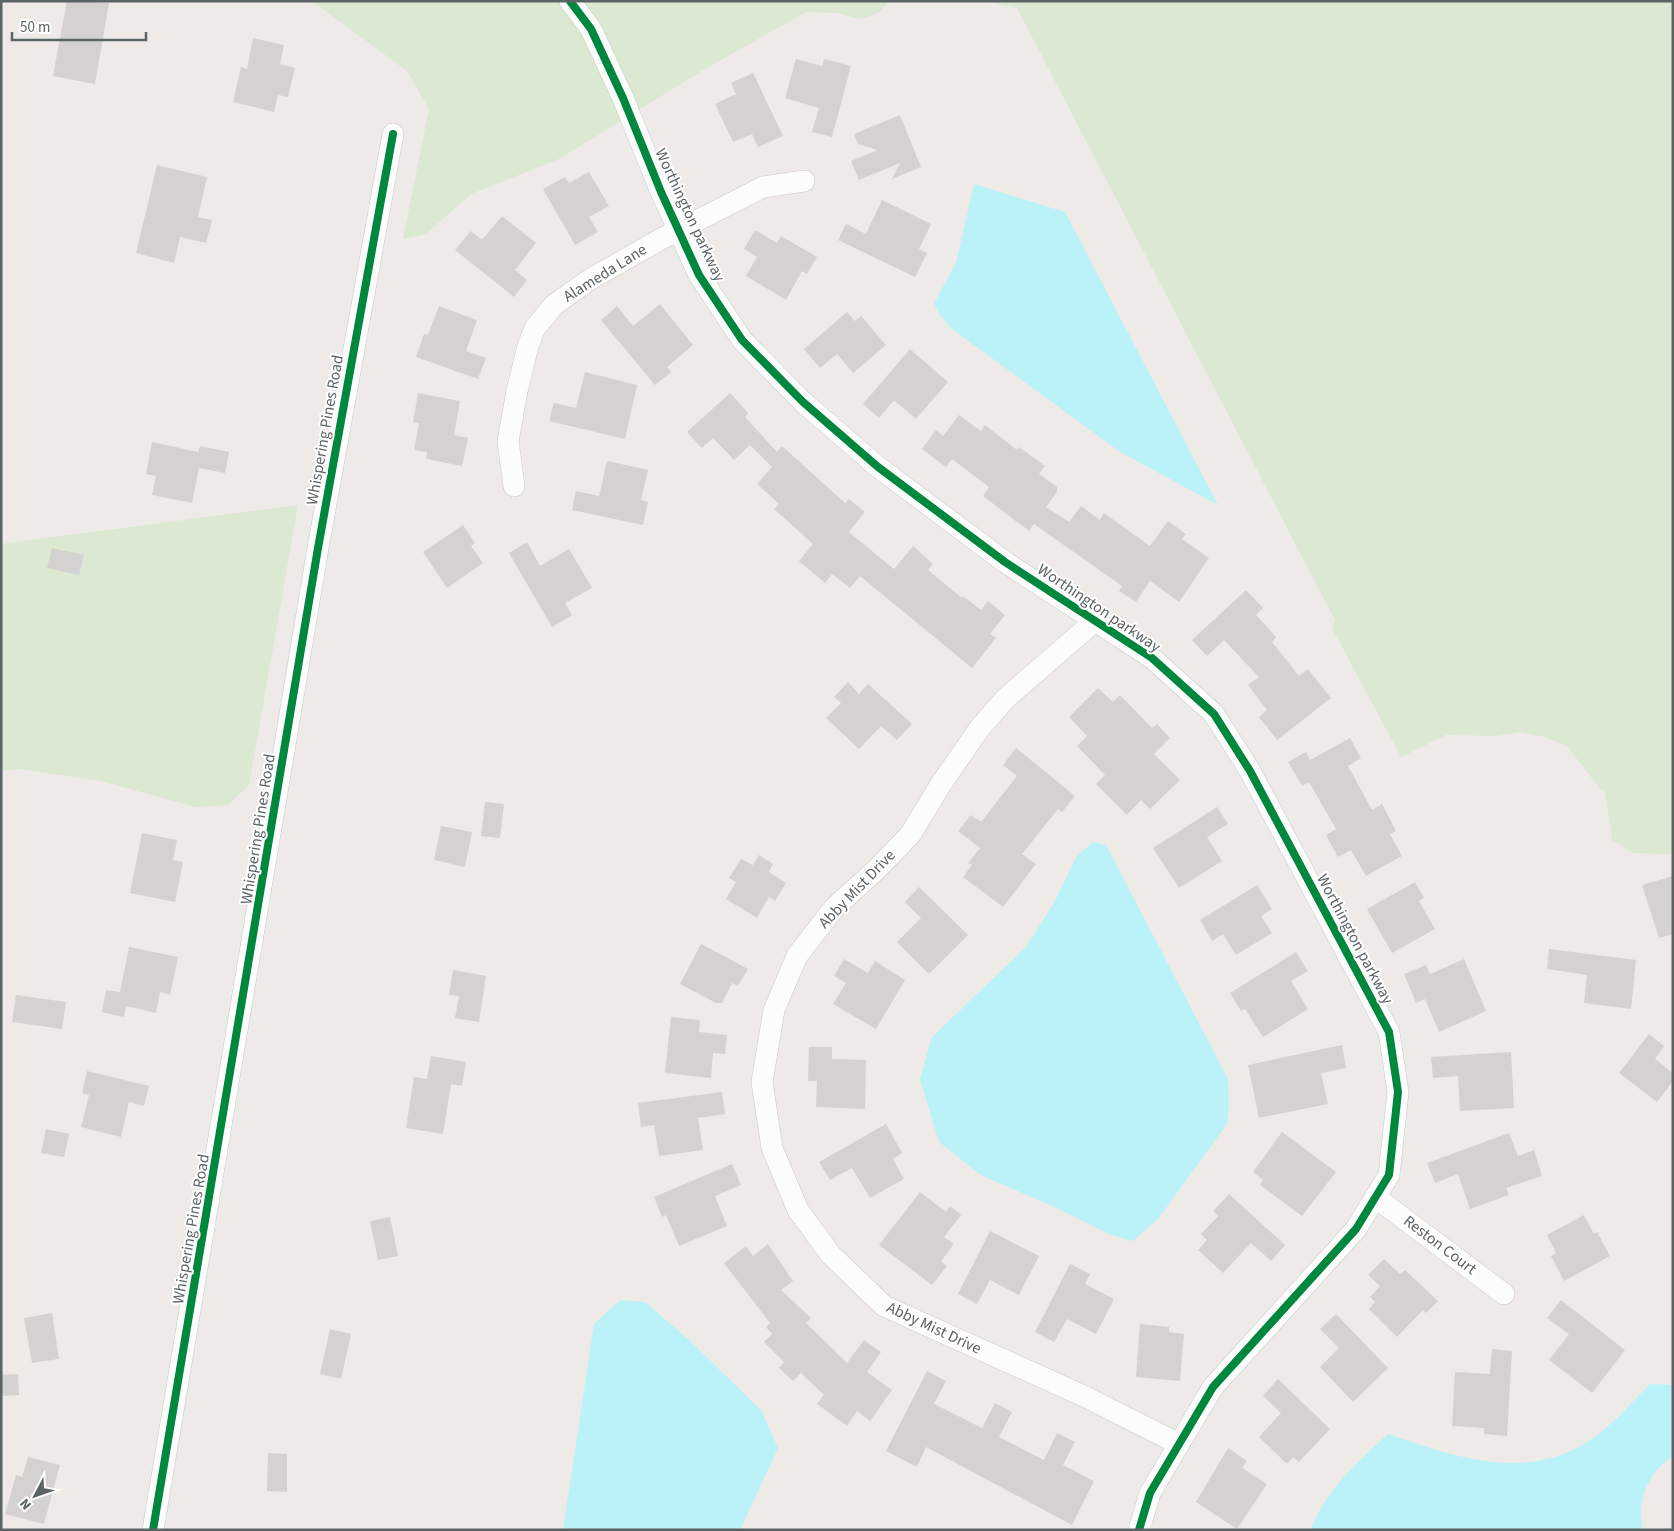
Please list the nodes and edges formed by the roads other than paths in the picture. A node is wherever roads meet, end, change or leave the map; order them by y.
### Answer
1 (570, 1) edge
2 (393, 134) dead end
3 (804, 181) dead end
4 (678, 230) junction
5 (514, 486) dead end
6 (1095, 621) junction
7 (1376, 1197) junction
8 (1504, 1294) dead end
9 (1179, 1444) junction
10 (154, 1530) edge
11 (1139, 1530) edge

1 - 4 street, Worthington parkway
2 - 10 street, Whispering Pines Road
3 - 4 street, Alameda Lane
4 - 5 street, Alameda Lane
4 - 6 street, Worthington parkway
6 - 7 street, Worthington parkway
6 - 9 street, Abby Mist Drive
7 - 8 street, Reston Court
7 - 9 street, Worthington parkway
9 - 11 street, Worthington parkway

